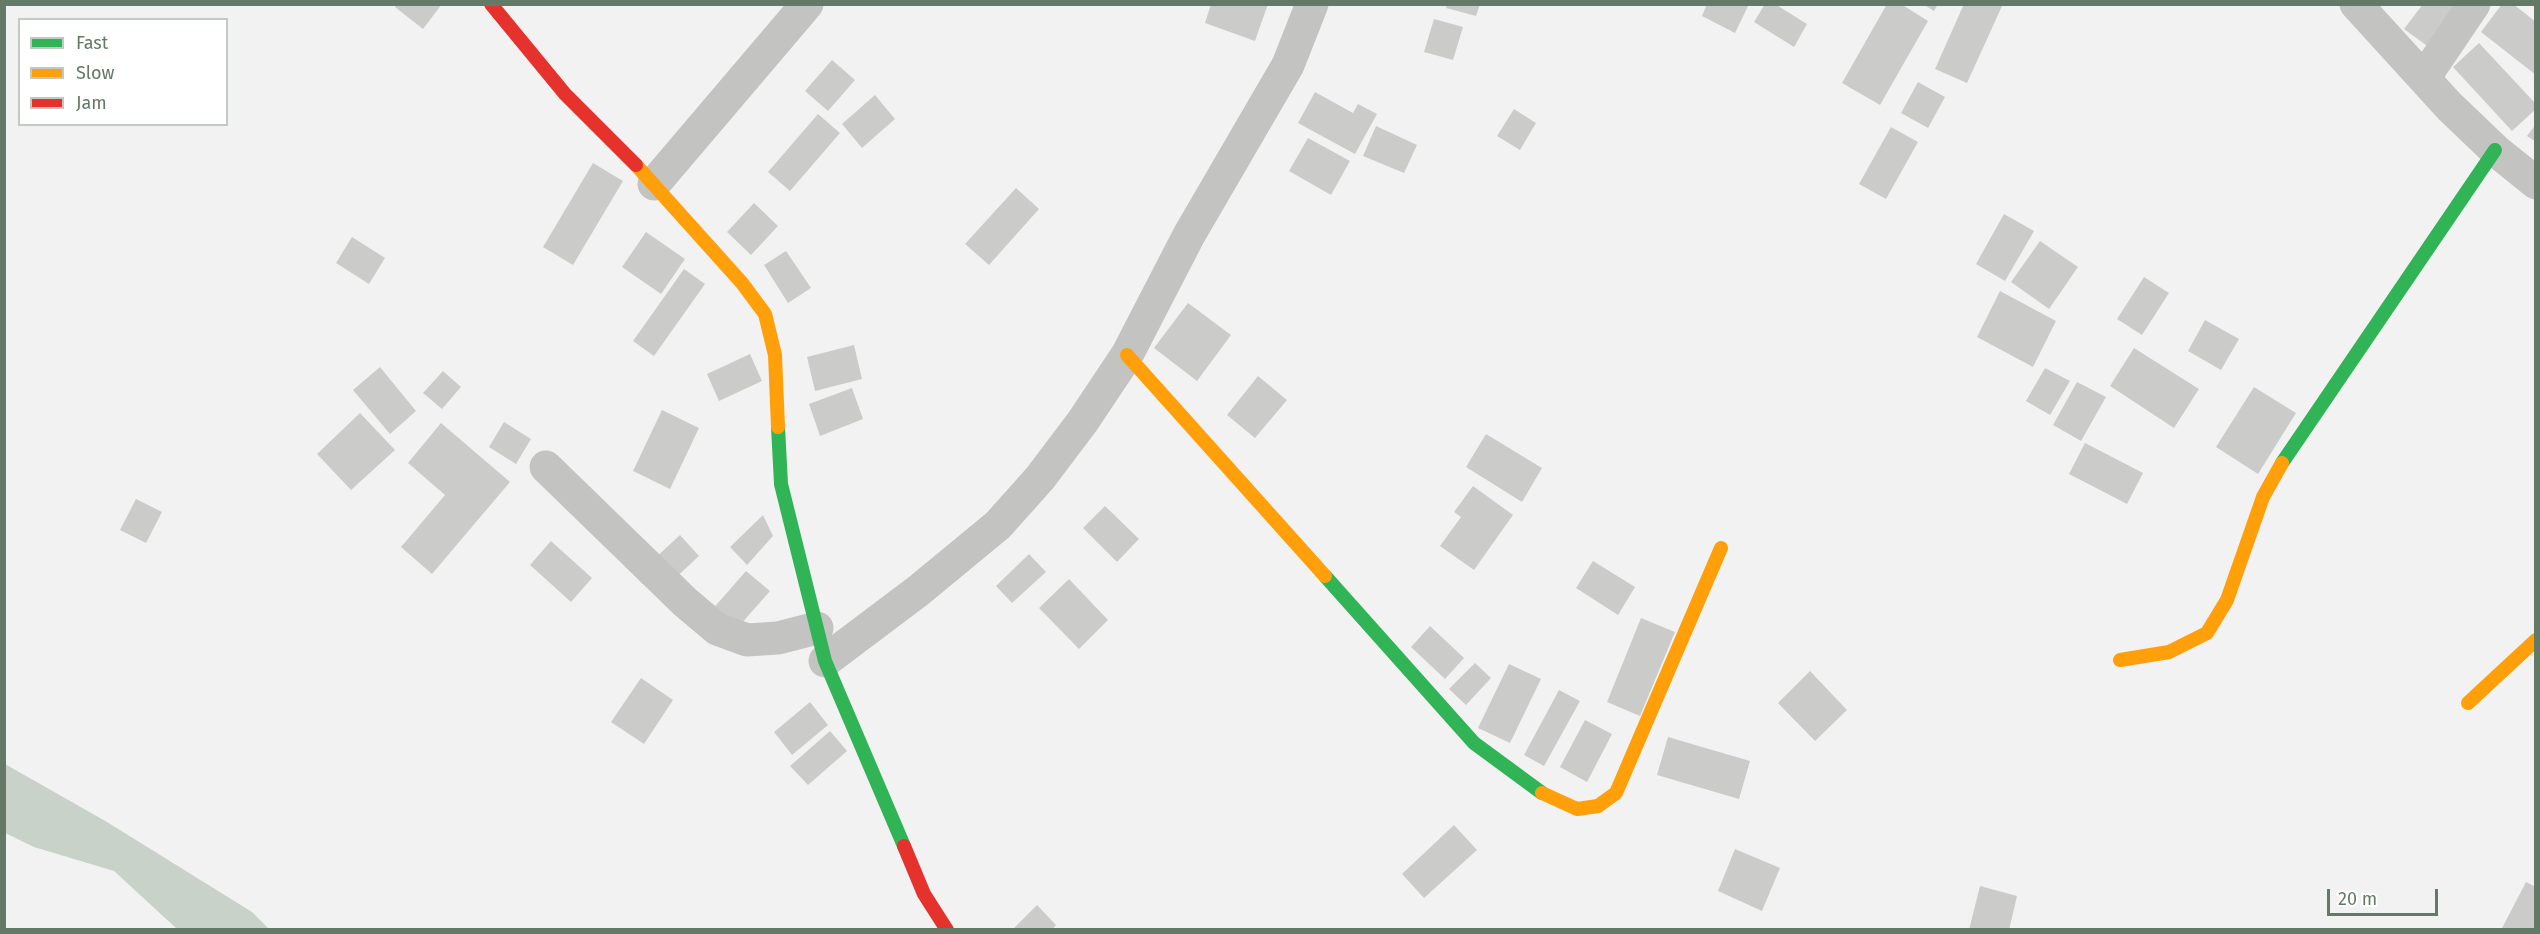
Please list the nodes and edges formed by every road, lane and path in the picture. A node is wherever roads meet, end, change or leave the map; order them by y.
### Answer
1 (491, 4) edge
2 (807, 4) edge
3 (1312, 4) edge
4 (2356, 4) edge
5 (2474, 4) edge
6 (2424, 78) junction
7 (2495, 150) junction
8 (2535, 183) edge
9 (654, 184) junction
10 (1127, 355) junction
11 (546, 468) dead end
12 (1721, 548) dead end
13 (817, 628) junction
14 (2535, 640) edge
15 (2120, 660) dead end
16 (825, 661) junction
17 (2468, 703) dead end
18 (947, 930) edge

1 - 9 street
2 - 9 street
3 - 10 street
4 - 6 street
5 - 6 street
6 - 7 street
7 - 8 street
7 - 15 street
9 - 13 street
10 - 12 street
10 - 16 street
11 - 13 street
13 - 16 street
14 - 17 street
16 - 18 street

